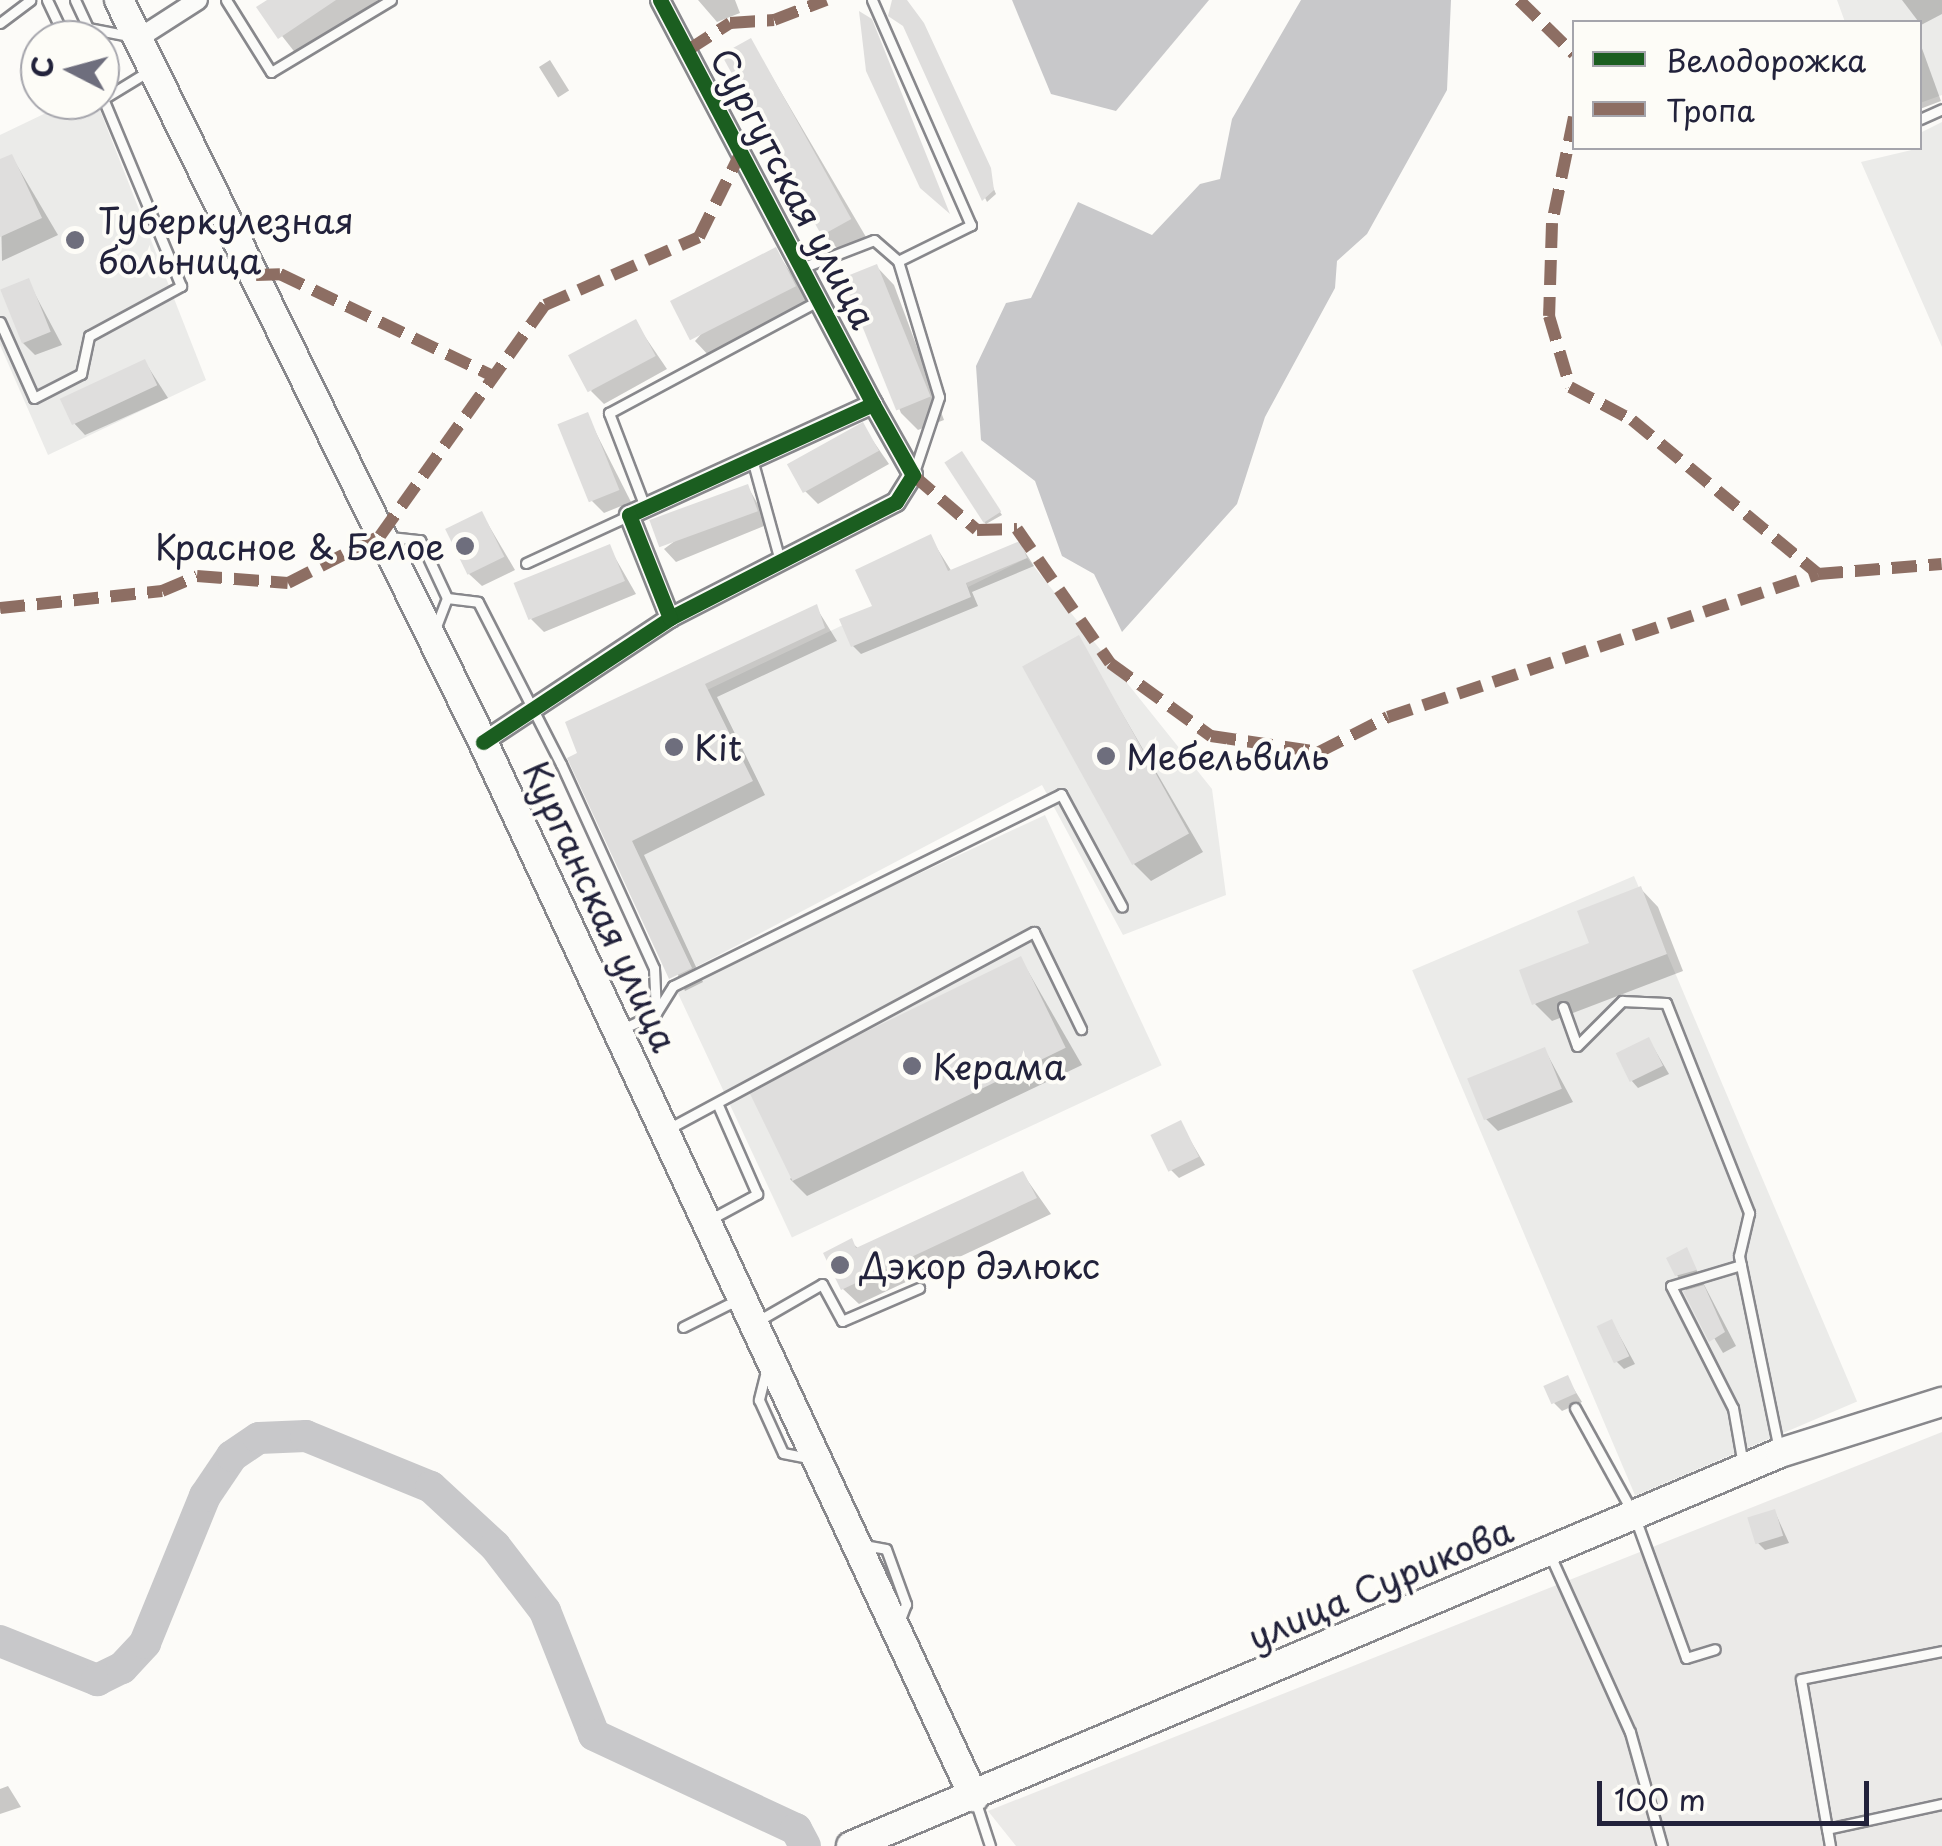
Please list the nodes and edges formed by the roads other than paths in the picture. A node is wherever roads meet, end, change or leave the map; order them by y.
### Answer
1 (30, 0) edge
2 (198, 0) edge
3 (226, 0) edge
4 (391, 0) edge
5 (660, 0) edge
6 (872, 0) edge
7 (130, 14) edge
8 (2, 18) edge
9 (154, 68) junction
10 (898, 261) junction
11 (804, 267) junction
12 (820, 300) junction
13 (0, 322) edge
14 (873, 404) junction
15 (752, 459) junction
16 (913, 474) junction
17 (637, 511) junction
18 (380, 536) junction
19 (780, 561) junction
20 (526, 562) dead end
21 (447, 598) junction
22 (670, 618) junction
23 (431, 639) junction
24 (530, 705) junction
25 (483, 742) junction
26 (1122, 907) dead end
27 (1564, 1007) dead end
28 (656, 1014) junction
29 (1081, 1029) dead end
30 (618, 1031) junction
31 (718, 1102) junction
32 (664, 1131) junction
33 (706, 1222) junction
34 (1740, 1265) junction
35 (919, 1288) dead end
36 (748, 1311) junction
37 (683, 1328) dead end
38 (1942, 1402) edge
39 (1574, 1408) dead end
40 (1780, 1453) junction
41 (1743, 1469) junction
42 (1634, 1515) junction
43 (1548, 1552) junction
44 (1715, 1650) dead end
45 (1942, 1650) edge
46 (974, 1797) junction
47 (1942, 1804) edge
48 (1827, 1829) junction
49 (851, 1846) edge
50 (990, 1846) edge
51 (1662, 1846) edge
52 (1830, 1846) edge

1 - 8 lane
2 - 7 street
3 - 4 lane
5 - 11 street, Сургутская улица
6 - 10 lane
7 - 9 main road, Курганская улица
9 - 13 lane
9 - 18 main road, Курганская улица
10 - 11 lane
10 - 16 lane
11 - 12 street, Сургутская улица
12 - 14 street, Сургутская улица
12 - 17 lane
14 - 15 street
14 - 16 street, Сургутская улица
15 - 17 street
15 - 19 lane
16 - 19 street
17 - 20 lane
17 - 22 street
18 - 21 lane
18 - 23 main road, Курганская улица
19 - 22 street
21 - 23 lane
21 - 24 lane
22 - 24 street
23 - 25 main road, Курганская улица
24 - 25 street
24 - 28 lane
25 - 30 main road, Курганская улица
26 - 28 lane
27 - 34 lane
28 - 30 lane
29 - 31 lane
30 - 32 main road, Курганская улица
31 - 32 lane
31 - 33 lane
32 - 33 main road, Курганская улица
33 - 36 main road, Курганская улица
34 - 40 lane
34 - 41 lane
35 - 36 lane
36 - 37 lane
36 - 46 main road, Курганская улица
38 - 40 main road, улица Сурикова
39 - 42 lane
40 - 41 main road, улица Сурикова
41 - 42 main road, улица Сурикова
42 - 43 main road, улица Сурикова
42 - 44 lane
43 - 46 main road, улица Сурикова
43 - 51 lane
45 - 48 lane
46 - 49 main road, улица Сурикова
46 - 50 lane
47 - 48 lane
48 - 52 lane

